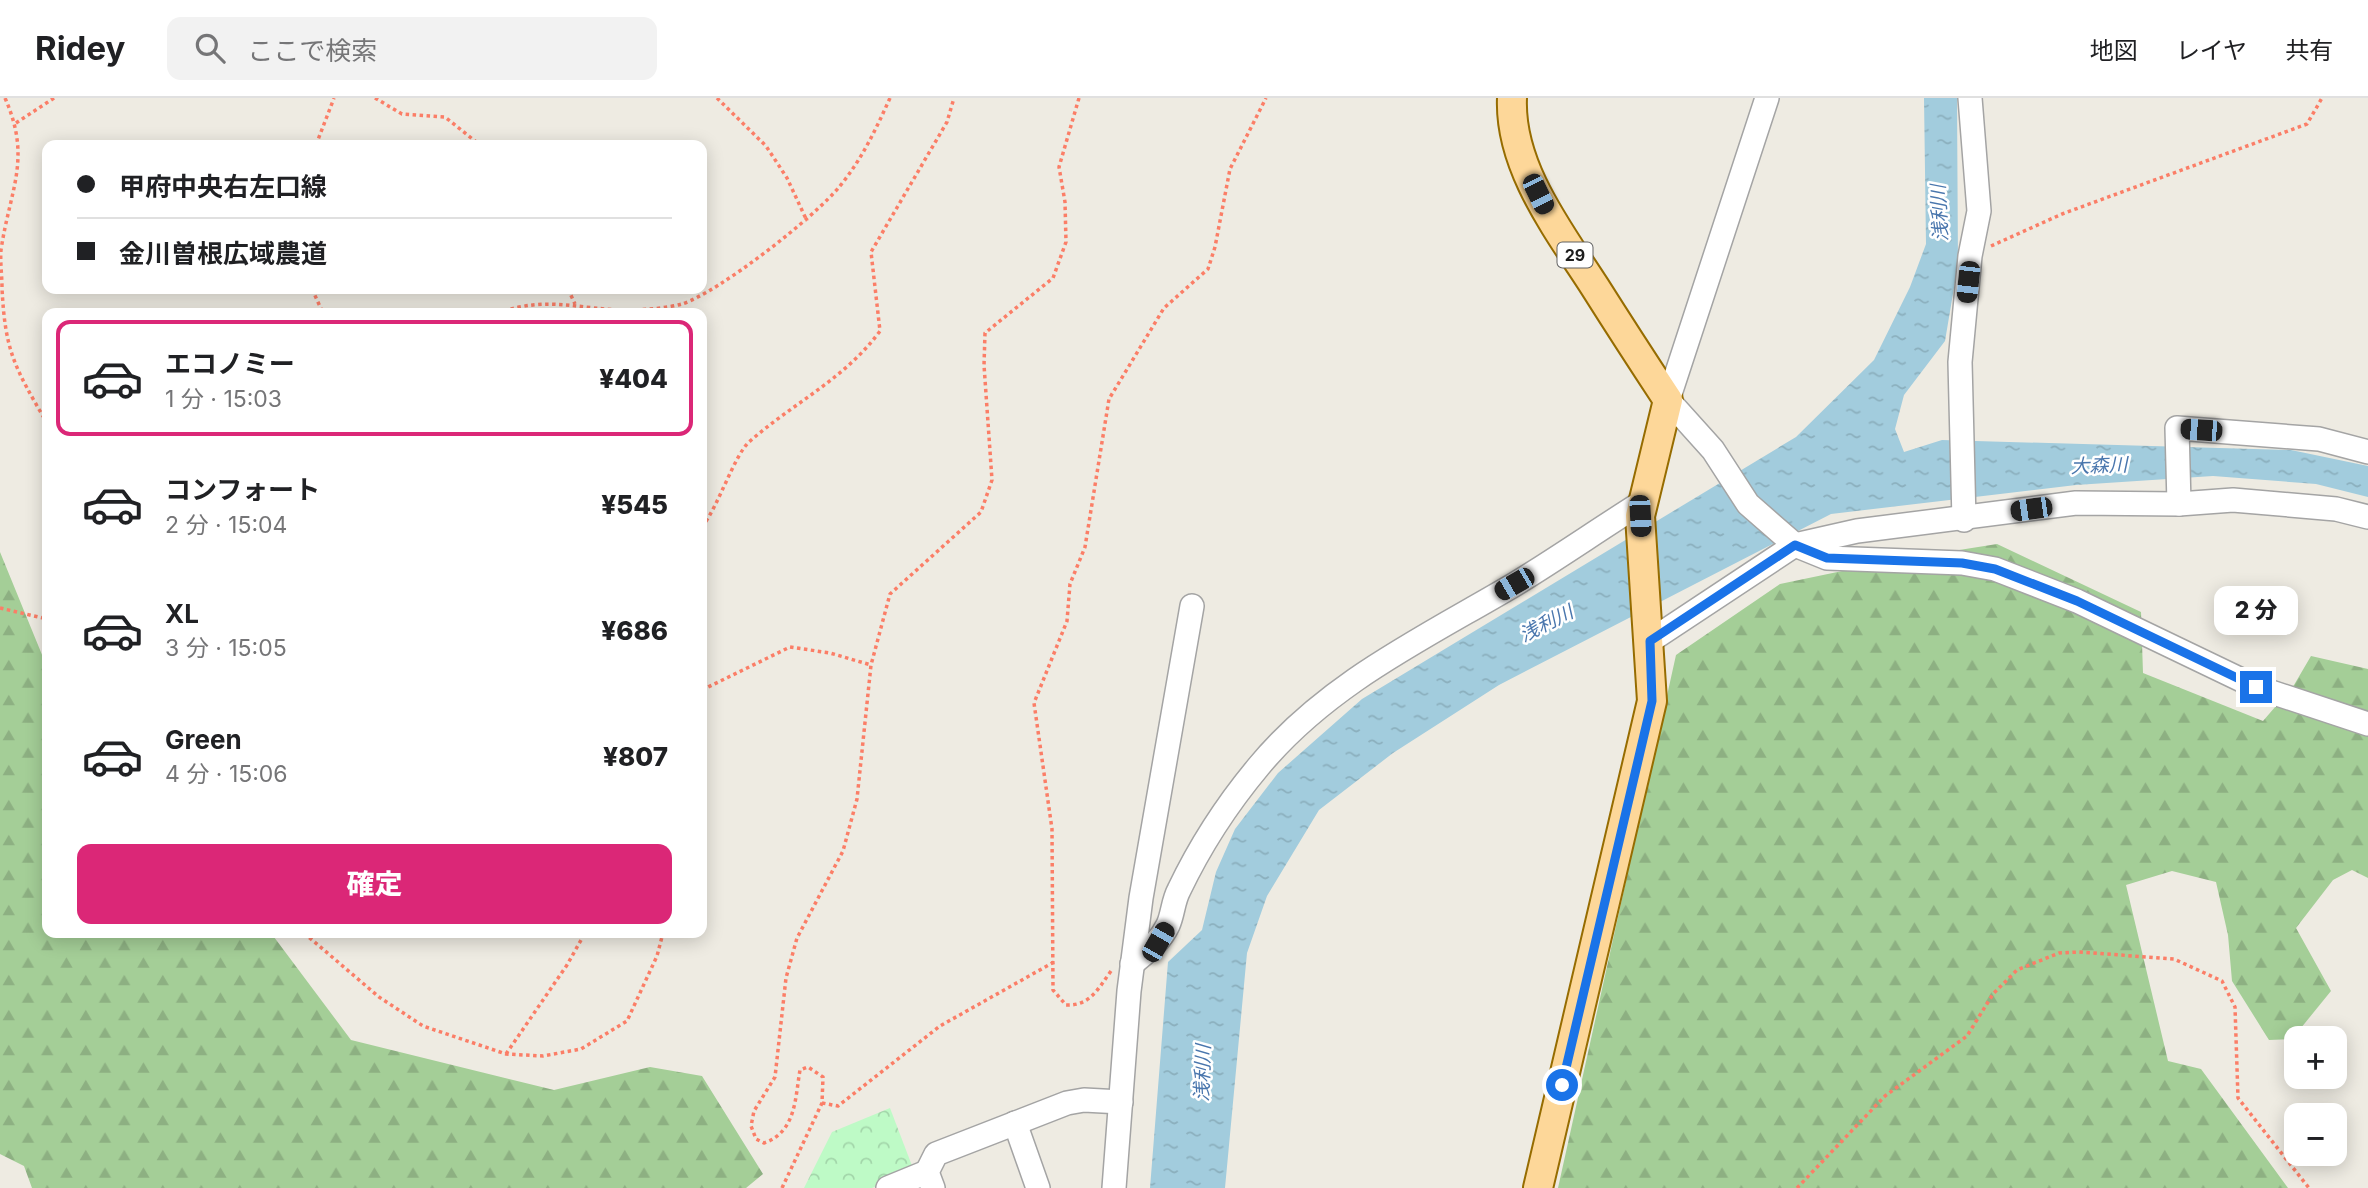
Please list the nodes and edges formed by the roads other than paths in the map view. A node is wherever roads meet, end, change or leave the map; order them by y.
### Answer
1 (1512, 98) edge
2 (1768, 98) edge
3 (1970, 98) edge
4 (1668, 400) junction
5 (2368, 452) edge
6 (2179, 504) junction
7 (1640, 509) junction
8 (2368, 517) edge
9 (1964, 520) junction
10 (1857, 531) junction
11 (1795, 545) junction
12 (1856, 559) junction
13 (1192, 606) dead end
14 (1648, 634) junction
15 (2368, 724) edge
16 (1132, 964) junction
17 (1121, 1102) junction
18 (1015, 1123) junction
19 (930, 1180) edge
20 (888, 1188) edge
21 (1038, 1188) edge
22 (1114, 1188) edge
23 (1538, 1188) edge

1 - 4 main road, 29
2 - 4 street
3 - 9 street
4 - 7 main road
4 - 11 street
5 - 6 street
6 - 8 street
6 - 9 street
7 - 14 main road
7 - 16 street
9 - 10 street
10 - 11 street
10 - 12 street
11 - 12 street
11 - 14 street
12 - 15 street
13 - 16 street
14 - 23 main road
16 - 17 street
17 - 18 street
17 - 22 street
18 - 19 street
18 - 21 street
19 - 20 street

